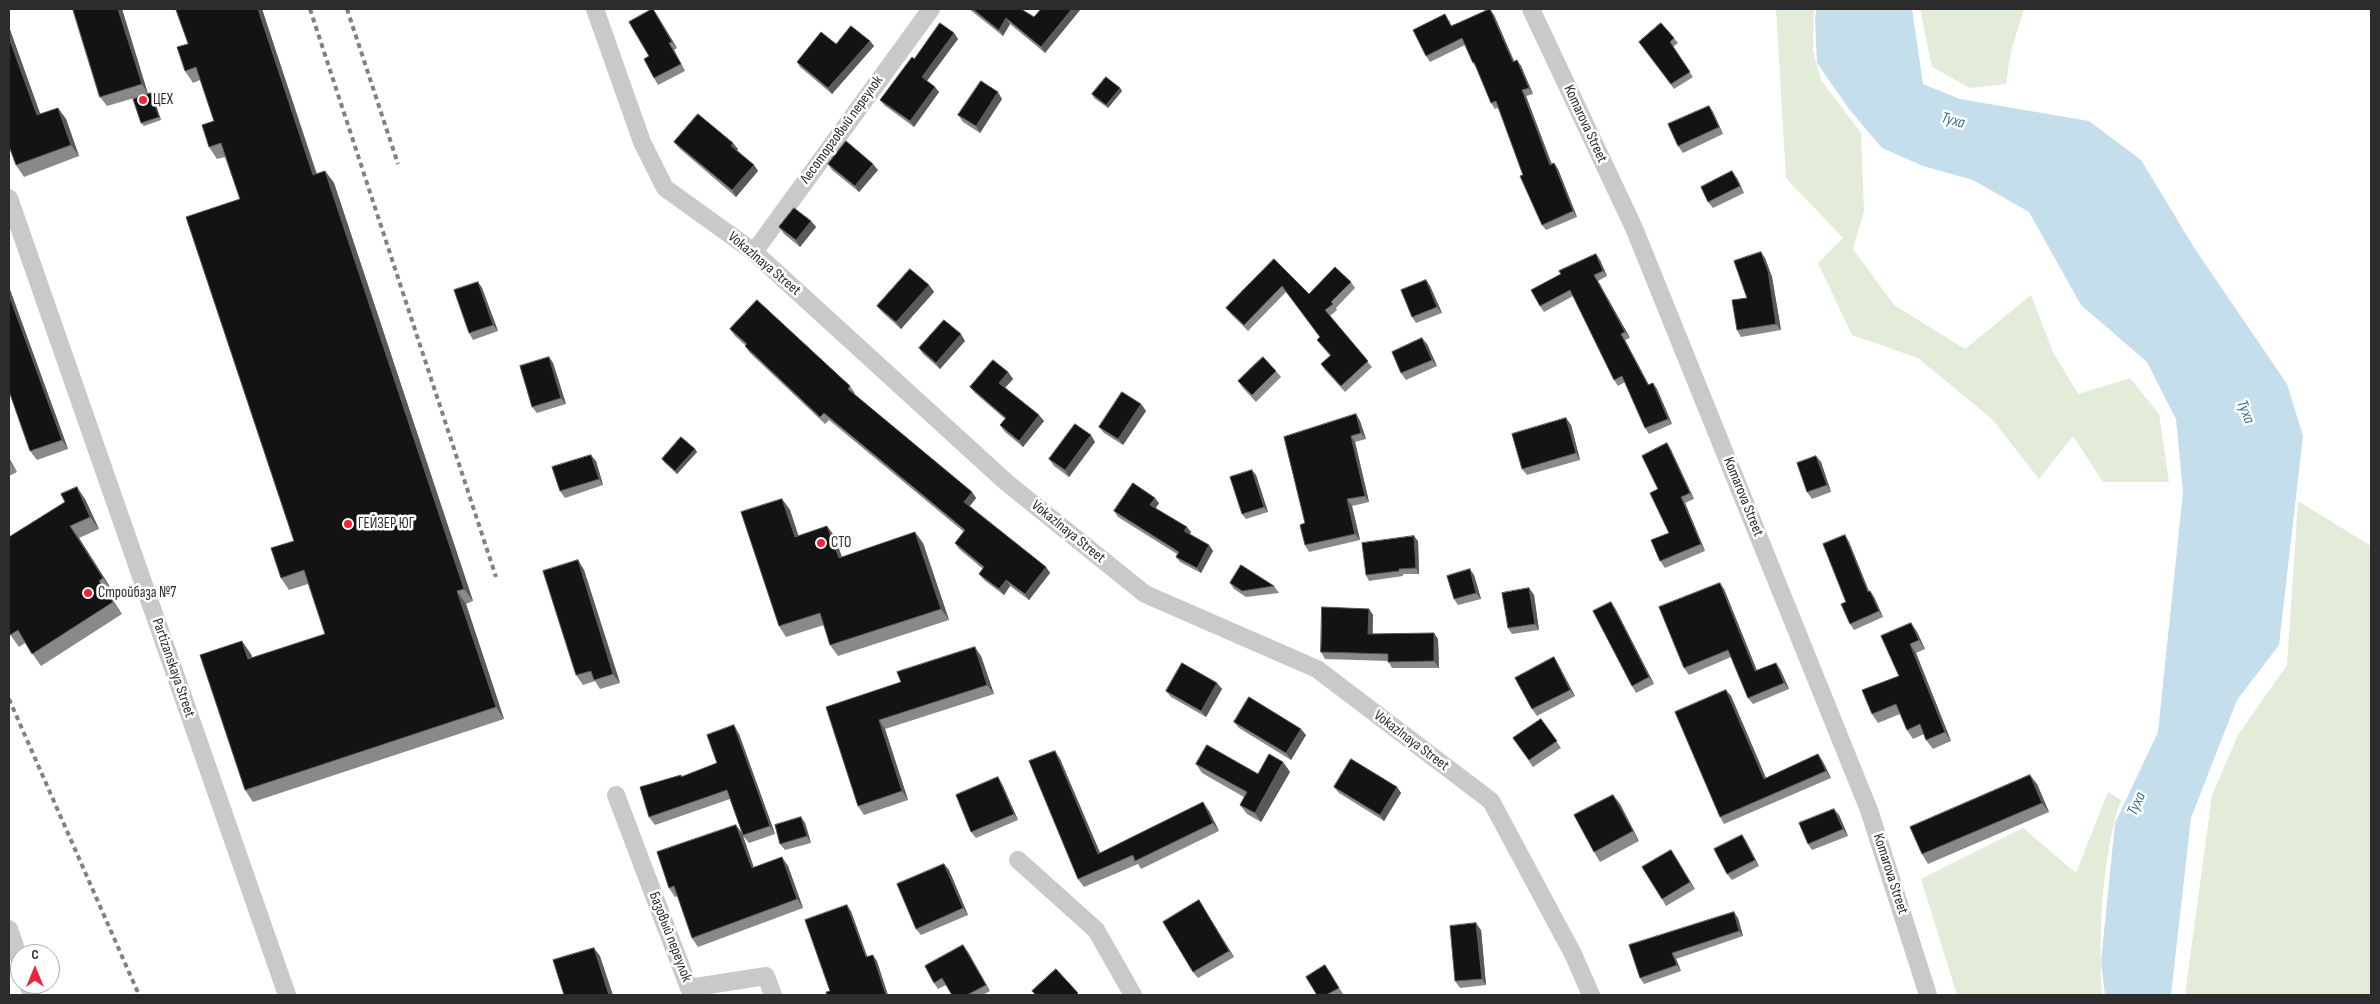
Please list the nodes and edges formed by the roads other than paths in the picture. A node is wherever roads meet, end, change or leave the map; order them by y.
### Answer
1 (595, 9) edge
2 (931, 9) edge
3 (1531, 9) edge
4 (9, 198) edge
5 (754, 252) junction
6 (616, 795) dead end
7 (1018, 860) dead end
8 (9, 928) edge
9 (14, 944) edge
10 (287, 995) edge
11 (773, 995) edge
12 (1134, 995) edge
13 (1590, 995) edge
14 (1928, 995) edge

1 - 5 street, Vokazlnaya Street
2 - 5 street, Лесоторговый переулок
3 - 14 street, Komarova Street
4 - 10 street, Partizanskaya Street
5 - 13 street, Vokazlnaya Street
6 - 11 street, Базовый переулок
7 - 12 street
8 - 9 street

